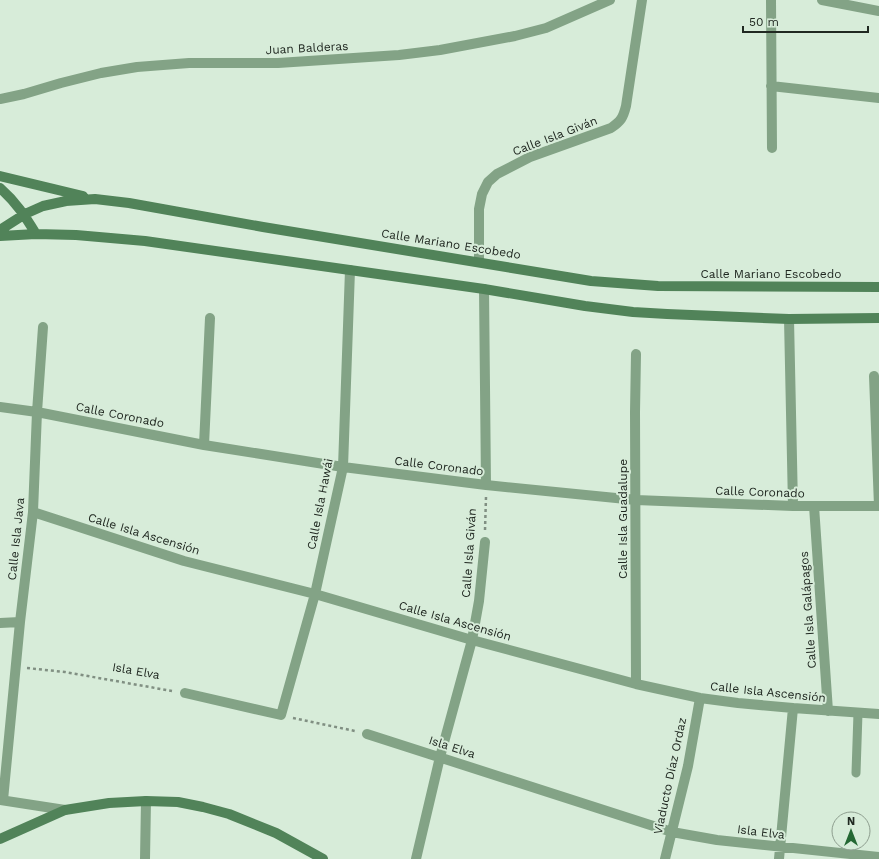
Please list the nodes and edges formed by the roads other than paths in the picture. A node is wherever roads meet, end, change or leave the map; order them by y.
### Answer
1 (642, 0) edge
2 (771, 0) edge
3 (822, 0) edge
4 (606, 1) edge
5 (879, 10) edge
6 (771, 86) junction
7 (879, 98) edge
8 (0, 99) edge
9 (772, 148) dead end
10 (0, 176) edge
11 (0, 188) edge
12 (95, 199) junction
13 (24, 214) junction
14 (0, 230) edge
15 (36, 234) junction
16 (0, 236) edge
17 (478, 262) junction
18 (350, 270) junction
19 (879, 287) edge
20 (484, 289) junction
21 (210, 318) dead end
22 (879, 318) edge
23 (789, 319) junction
24 (43, 327) dead end
25 (636, 354) dead end
26 (874, 376) dead end
27 (0, 407) edge
28 (37, 412) junction
29 (204, 445) junction
30 (343, 467) junction
31 (486, 485) junction
32 (636, 500) junction
33 (792, 506) junction
34 (814, 506) junction
35 (879, 506) edge
36 (33, 512) junction
37 (485, 542) road end
38 (315, 594) junction
39 (20, 622) junction
40 (0, 623) edge
41 (472, 640) junction
42 (636, 684) junction
43 (185, 693) road end
44 (700, 698) junction
45 (794, 708) junction
46 (828, 711) junction
47 (858, 713) junction
48 (879, 714) edge
49 (367, 734) road end
50 (440, 757) junction
51 (856, 773) dead end
52 (1, 800) edge
53 (146, 802) junction
54 (65, 810) junction
55 (672, 832) junction
56 (0, 839) edge
57 (780, 847) junction
58 (879, 857) edge
59 (145, 859) edge
60 (323, 859) edge
61 (416, 859) edge
62 (665, 859) edge
63 (779, 859) edge

1 - 17 street, Calle Isla Giván
2 - 6 street
3 - 5 street
4 - 8 street, Juan Balderas
6 - 7 street
6 - 9 street
10 - 12 main road
11 - 13 main road
12 - 13 main road, Calle Mariano Escobedo
12 - 17 main road, Calle Mariano Escobedo
13 - 14 main road, Calle Mariano Escobedo
13 - 15 main road
15 - 16 main road
15 - 18 main road
17 - 19 main road, Calle Mariano Escobedo
18 - 20 main road
18 - 30 street, Calle Isla Hawái
20 - 23 main road
20 - 31 street
21 - 29 street
22 - 23 main road
23 - 33 street
24 - 28 street, Calle Isla Java
25 - 32 street, Calle Isla Guadalupe
26 - 35 street
27 - 28 street, Calle Coronado
28 - 29 street, Calle Coronado
28 - 36 street, Calle Isla Java
29 - 30 street, Calle Coronado
30 - 31 street, Calle Coronado
30 - 38 street, Calle Isla Hawái
31 - 32 street, Calle Coronado
32 - 33 street, Calle Coronado
32 - 42 street, Calle Isla Guadalupe
33 - 34 street, Calle Coronado
34 - 35 street, Calle Coronado
34 - 46 street, Calle Isla Galápagos
36 - 38 street, Calle Isla Ascensión
36 - 39 street, Calle Isla Java
37 - 41 street, Calle Isla Giván
38 - 41 street, Calle Isla Ascensión
38 - 43 street, Calle Isla Hawái
39 - 40 street
39 - 52 street, Calle Isla Java
41 - 42 street, Calle Isla Ascensión
41 - 50 street, Calle Isla Giván
42 - 44 street, Calle Isla Ascensión
44 - 45 street, Calle Isla Ascensión
44 - 55 street, Viaducto Díaz Ordaz
45 - 46 street, Calle Isla Ascensión
45 - 57 street
46 - 47 street, Calle Isla Ascensión
47 - 48 street, Calle Isla Ascensión
47 - 51 lane
49 - 50 street, Isla Elva
50 - 55 street, Isla Elva
50 - 61 street, Calle Isla Giván
52 - 54 street
53 - 54 main road
53 - 59 street
53 - 60 main road
54 - 56 main road
55 - 57 street, Isla Elva
55 - 62 street, Viaducto Díaz Ordaz
57 - 58 street, Isla Elva
57 - 63 street

